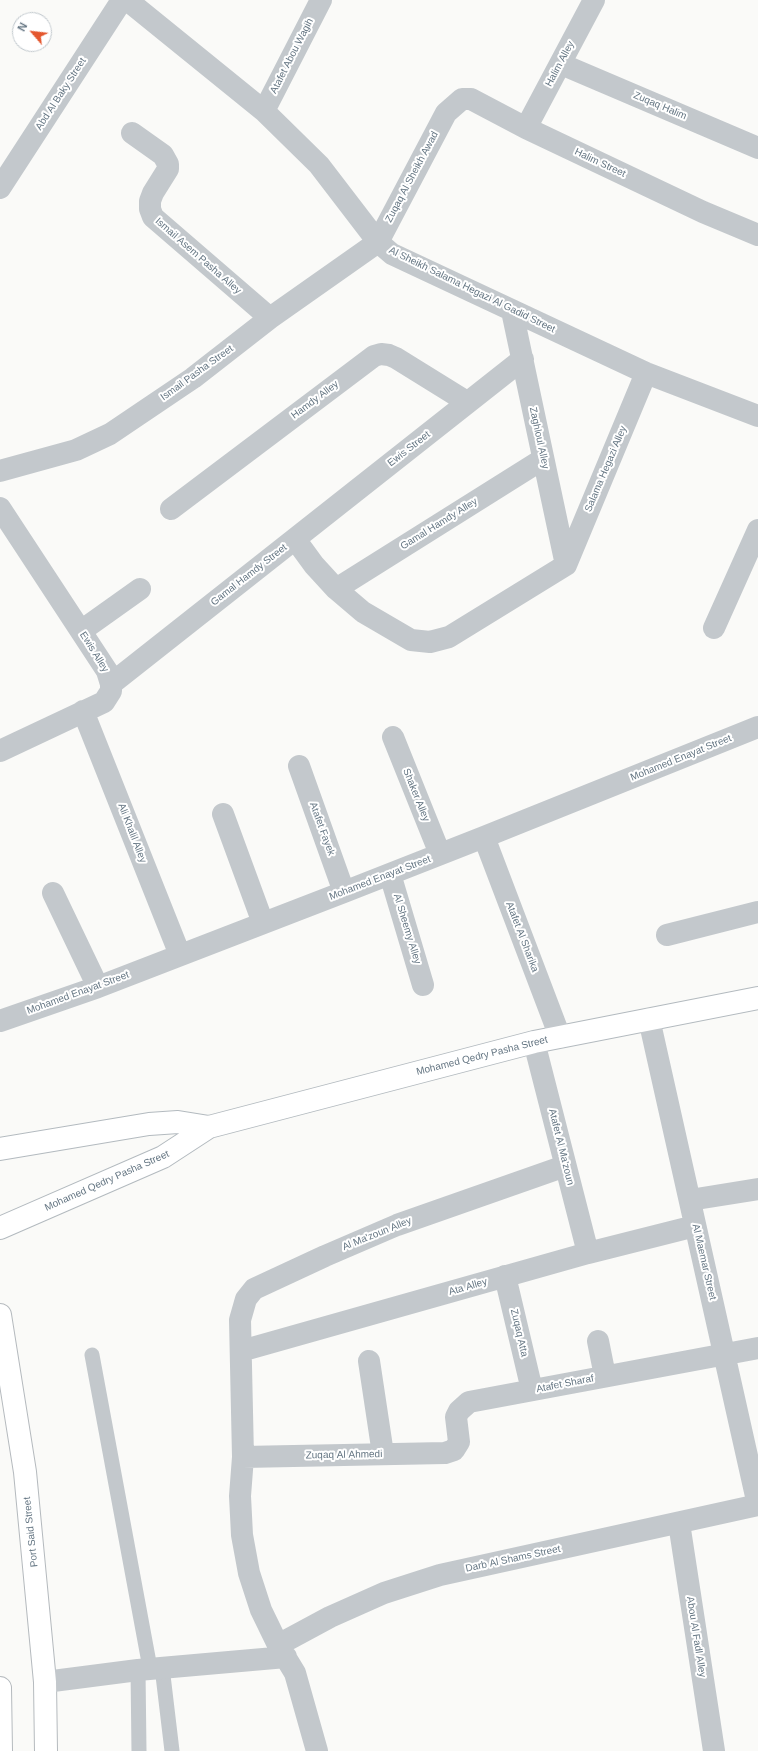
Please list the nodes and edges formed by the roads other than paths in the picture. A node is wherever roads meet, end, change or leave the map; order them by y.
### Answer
1 (122, 0) edge
2 (127, 0) edge
3 (321, 0) edge
4 (594, 0) edge
5 (561, 64) junction
6 (264, 111) junction
7 (446, 113) joint
8 (526, 128) junction
9 (132, 133) dead end
10 (758, 148) edge
11 (0, 188) edge
12 (758, 235) edge
13 (378, 242) junction
14 (512, 311) junction
15 (270, 318) junction
16 (522, 359) junction
17 (646, 373) junction
18 (467, 402) junction
19 (758, 416) edge
20 (543, 459) junction
21 (0, 471) edge
22 (0, 508) edge
23 (171, 509) dead end
24 (758, 530) edge
25 (295, 539) junction
26 (566, 564) junction
27 (140, 589) dead end
28 (336, 589) junction
29 (714, 628) dead end
30 (81, 631) junction
31 (111, 684) junction
32 (84, 711) junction
33 (758, 727) edge
34 (393, 737) dead end
35 (0, 751) edge
36 (299, 766) dead end
37 (223, 814) dead end
38 (484, 838) junction
39 (440, 854) junction
40 (390, 874) junction
41 (344, 892) junction
42 (53, 893) dead end
43 (758, 912) edge
44 (263, 923) junction
45 (667, 935) dead end
46 (180, 956) junction
47 (423, 985) dead end
48 (98, 987) junction
49 (758, 998) edge
50 (649, 1019) junction
51 (0, 1021) edge
52 (560, 1037) junction
53 (534, 1042) junction
54 (210, 1127) junction
55 (0, 1149) edge
56 (565, 1166) junction
57 (758, 1189) edge
58 (690, 1200) junction
59 (696, 1226) junction
60 (0, 1228) edge
61 (588, 1253) junction
62 (505, 1276) junction
63 (0, 1315) edge
64 (598, 1341) dead end
65 (758, 1348) edge
66 (241, 1351) junction
67 (724, 1354) junction
68 (92, 1355) dead end
69 (369, 1361) dead end
70 (605, 1376) junction
71 (532, 1390) junction
72 (445, 1453) joint
73 (383, 1454) junction
74 (244, 1456) junction
75 (758, 1505) edge
76 (678, 1523) junction
77 (282, 1651) junction
78 (150, 1668) junction
79 (45, 1682) junction
80 (0, 1688) edge
81 (1, 1751) edge
82 (46, 1751) edge
83 (139, 1751) edge
84 (172, 1751) edge
85 (317, 1751) edge
86 (714, 1751) edge

1 - 11 street, Abd Al Baky Street
2 - 6 street, Al Sheikh Salama Hegazi Al Gadid Street
3 - 6 street, Atafet Abou Wagih
4 - 5 street, Halim Alley
5 - 8 street, Halim Alley
5 - 10 street, Zuqaq Halim
6 - 13 street, Al Sheikh Salama Hegazi Al Gadid Street
7 - 8 street, Halim Street
7 - 13 street, Zuqaq Al Sheikh Awad
8 - 12 street, Halim Street
9 - 15 street, Ismail Asem Pasha Alley
13 - 14 street, Al Sheikh Salama Hegazi Al Gadid Street
13 - 15 street, Ismail Pasha Street
14 - 16 street, Zaghloul Alley
14 - 17 street, Al Sheikh Salama Hegazi Al Gadid Street
15 - 21 street, Ismail Pasha Street
16 - 18 street, Ewis Street
16 - 20 street, Zaghloul Alley
17 - 19 street, Al Sheikh Salama Hegazi Al Gadid Street
17 - 26 street, Salama Hegazi Alley
18 - 23 street, Hamdy Alley
18 - 25 street, Ewis Street
20 - 26 street, Zaghloul Alley
20 - 28 street, Gamal Hamdy Alley
22 - 30 street, Ewis Alley
24 - 29 street
25 - 28 street, Gamal Hamdy Street
25 - 31 street, Gamal Hamdy Street
26 - 28 street, Gamal Hamdy Street
27 - 30 street
30 - 31 street, Ewis Alley
31 - 32 street, Ewis Alley
32 - 35 street, Ewis Alley
32 - 46 street, Ali Khalil Alley
33 - 38 street, Mohamed Enayat Street
34 - 39 street, Shaker Alley
36 - 41 street, Atafet Fayek
37 - 44 street
38 - 39 street, Mohamed Enayat Street
38 - 52 street, Atafet Al Sharika
39 - 40 street, Mohamed Enayat Street
40 - 41 street, Mohamed Enayat Street
40 - 47 street, Al Sheemy Alley
41 - 44 street, Mohamed Enayat Street
42 - 48 street
43 - 45 street
44 - 46 street, Mohamed Enayat Street
46 - 48 street, Mohamed Enayat Street
48 - 51 street, Mohamed Enayat Street
49 - 50 street, Mohamed Qedry Pasha Street
50 - 52 street, Mohamed Qedry Pasha Street
50 - 58 street, Al Maemar Street
52 - 53 street, Mohamed Qedry Pasha Street
53 - 54 street, Mohamed Qedry Pasha Street
53 - 56 street, Atafet Al Ma'zoun
54 - 55 street, Mohamed Qedry Pasha Street
54 - 60 street, Mohamed Qedry Pasha Street
56 - 61 street, Atafet Al Ma'zoun
56 - 66 street, Al Ma'zoun Alley
57 - 58 street
58 - 59 street, Al Maemar Street
59 - 61 street, Ata Alley
59 - 67 street, Al Maemar Street
61 - 62 street, Ata Alley
62 - 66 street, Ata Alley
62 - 71 street, Zuqaq Atta
63 - 79 street, Port Said Street
64 - 70 street
65 - 67 street, Atafet Sharaf
66 - 74 street
67 - 70 street, Atafet Sharaf
67 - 75 street, Al Maemar Street
68 - 78 lane
69 - 73 street
70 - 71 street, Atafet Sharaf
71 - 72 street, Atafet Sharaf
72 - 73 street, Zuqaq Al Ahmedi
73 - 74 street, Zuqaq Al Ahmedi
74 - 77 street
75 - 76 street, Darb Al Shams Street
76 - 77 street, Darb Al Shams Street
76 - 86 street, Abou Al Fadl Alley
77 - 78 street
77 - 85 street
78 - 79 street
78 - 83 lane
78 - 84 lane
79 - 82 street, Port Said Street
80 - 81 street

